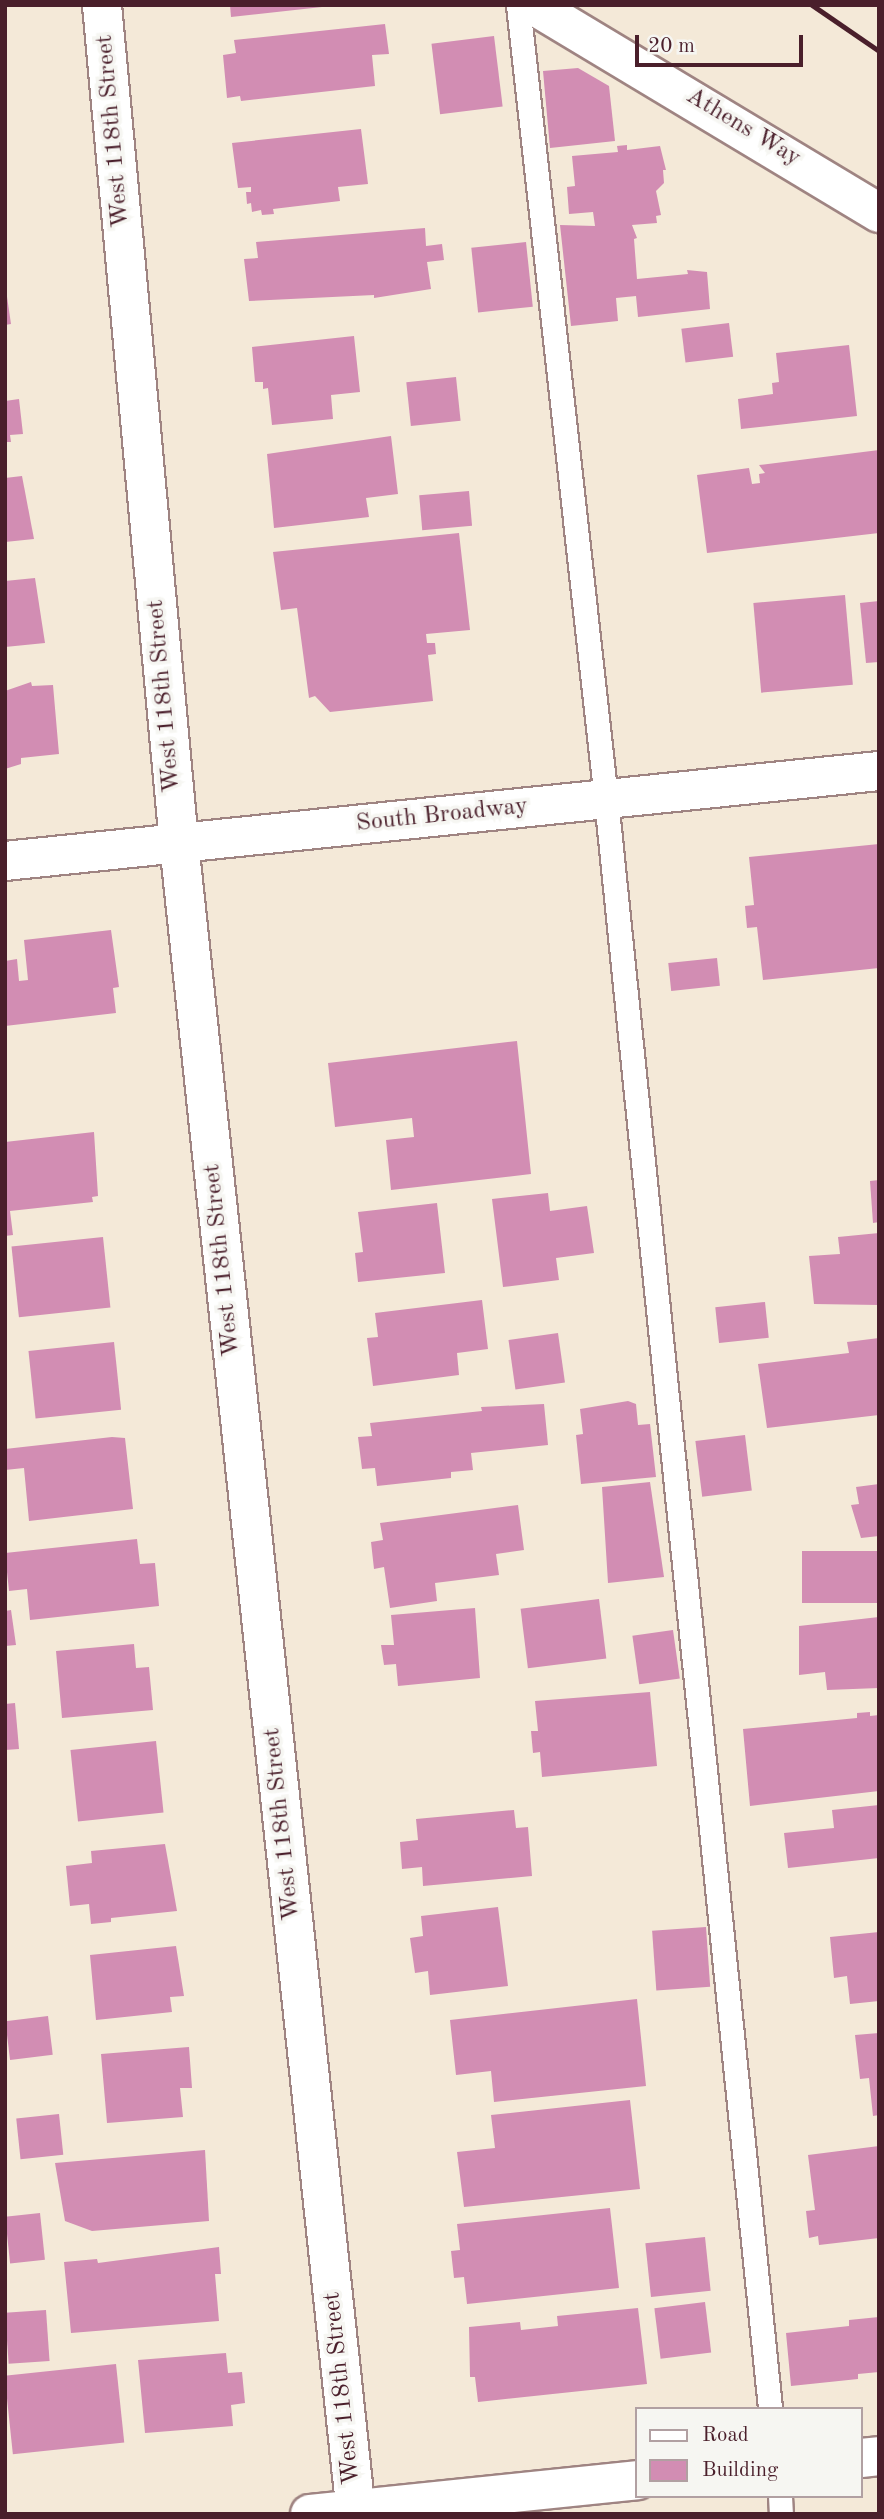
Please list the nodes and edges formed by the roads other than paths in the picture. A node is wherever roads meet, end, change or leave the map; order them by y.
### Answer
1 (102, 5) edge
2 (519, 5) edge
3 (533, 5) edge
4 (879, 213) edge
5 (879, 771) edge
6 (606, 799) junction
7 (179, 843) junction
8 (5, 861) edge
9 (771, 2407) edge
10 (636, 2480) edge
11 (356, 2511) edge
12 (310, 2514) edge

1 - 7 street, West 118th Street
2 - 6 lane
3 - 4 street, Athens Way
5 - 6 street, South Broadway
6 - 7 street, South Broadway
6 - 9 lane
7 - 8 street, South Broadway
7 - 11 street, West 118th Street
10 - 11 street
11 - 12 street

